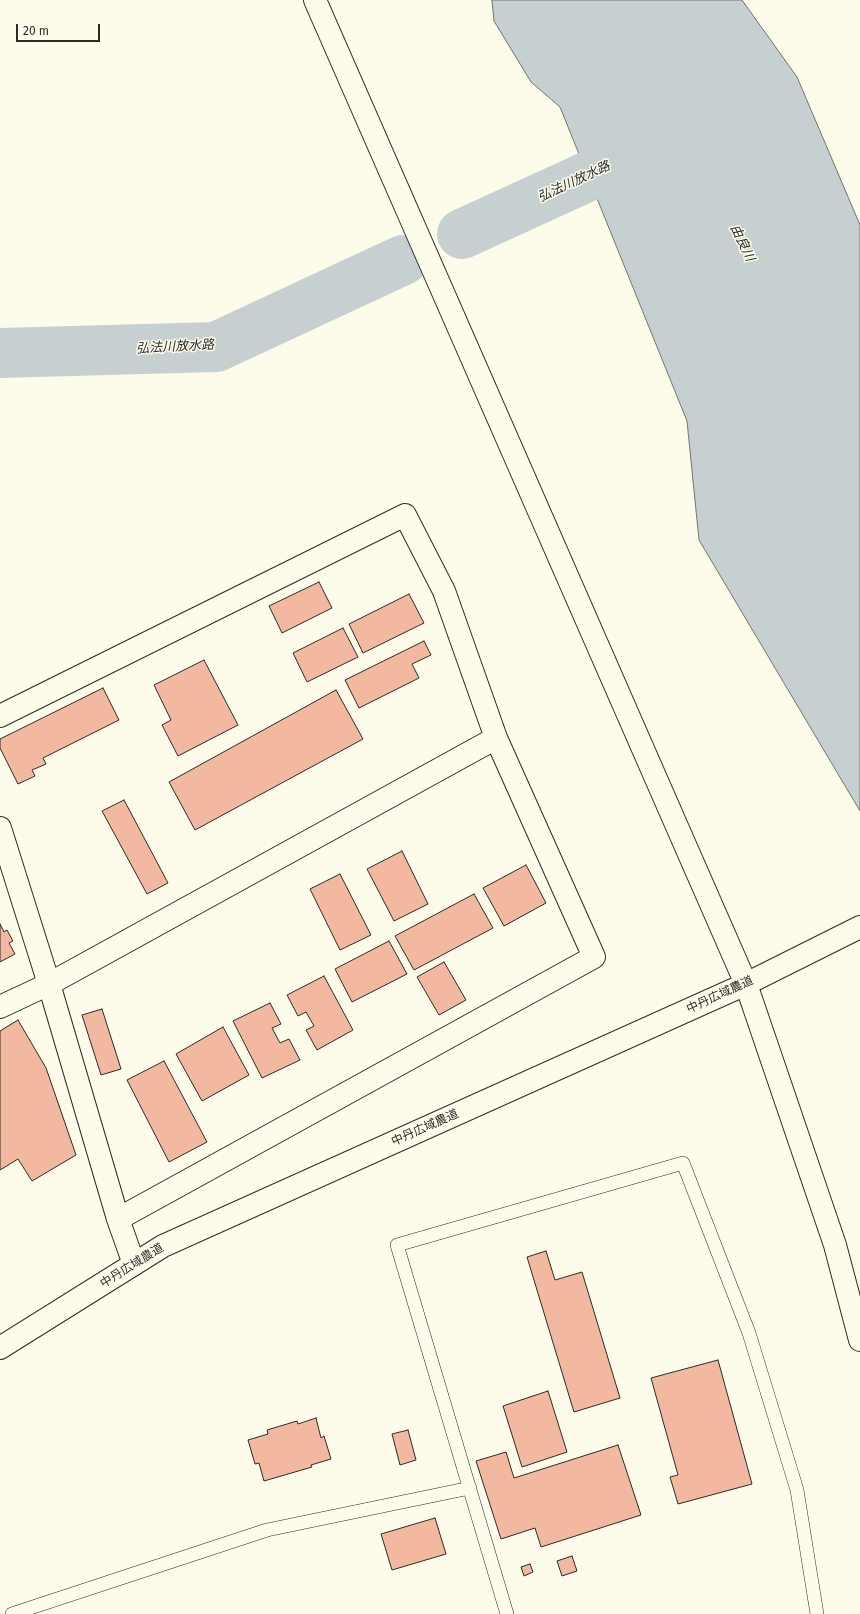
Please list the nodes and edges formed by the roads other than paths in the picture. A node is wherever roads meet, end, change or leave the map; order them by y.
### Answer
1 (315, 0) edge
2 (0, 716) edge
3 (496, 738) junction
4 (0, 828) edge
5 (860, 927) edge
6 (49, 984) junction
7 (746, 984) junction
8 (0, 1007) edge
9 (118, 1219) junction
10 (134, 1264) junction
11 (860, 1340) edge
12 (0, 1348) edge
13 (470, 1488) junction
14 (12, 1614) edge
15 (507, 1614) edge
16 (816, 1614) edge

1 - 7 street
2 - 3 street
3 - 6 street
3 - 9 street
4 - 6 street
5 - 7 street, 中丹広域農道
6 - 8 street
6 - 9 street
7 - 10 street, 中丹広域農道
7 - 11 street
9 - 10 street
10 - 12 street, 中丹広域農道
13 - 14 lane
13 - 15 lane
13 - 16 lane

